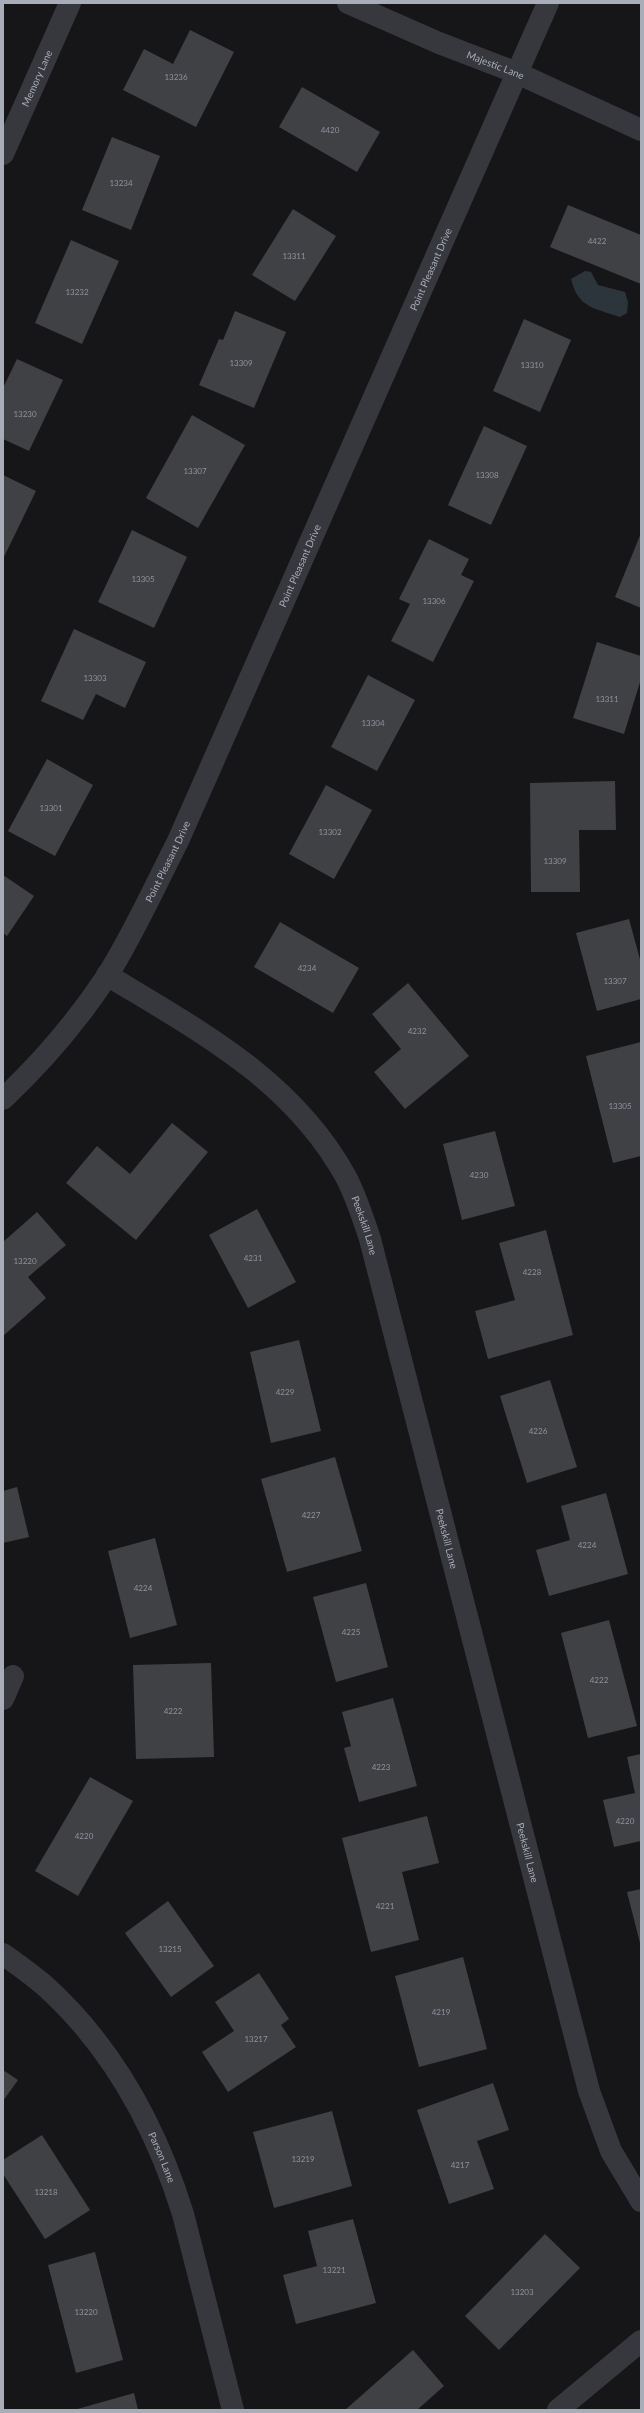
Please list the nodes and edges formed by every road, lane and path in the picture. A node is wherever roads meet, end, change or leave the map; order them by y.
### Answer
1 (70, 3) edge
2 (348, 3) edge
3 (548, 3) edge
4 (517, 73) junction
5 (641, 130) edge
6 (3, 154) edge
7 (107, 975) junction
8 (3, 1099) edge
9 (13, 1676) dead end
10 (3, 1699) edge
11 (3, 1954) edge
12 (641, 2201) edge
13 (641, 2341) edge
14 (232, 2410) edge
15 (558, 2410) edge

1 - 6 street, Memory Lane
2 - 4 street, Majestic Lane
3 - 4 street, Point Pleasant Drive
4 - 5 street, Majestic Lane
4 - 7 street, Point Pleasant Drive
7 - 8 street, Point Pleasant Drive
7 - 12 street, Peekskill Lane
9 - 10 street
11 - 14 street, Parson Lane
13 - 15 street

